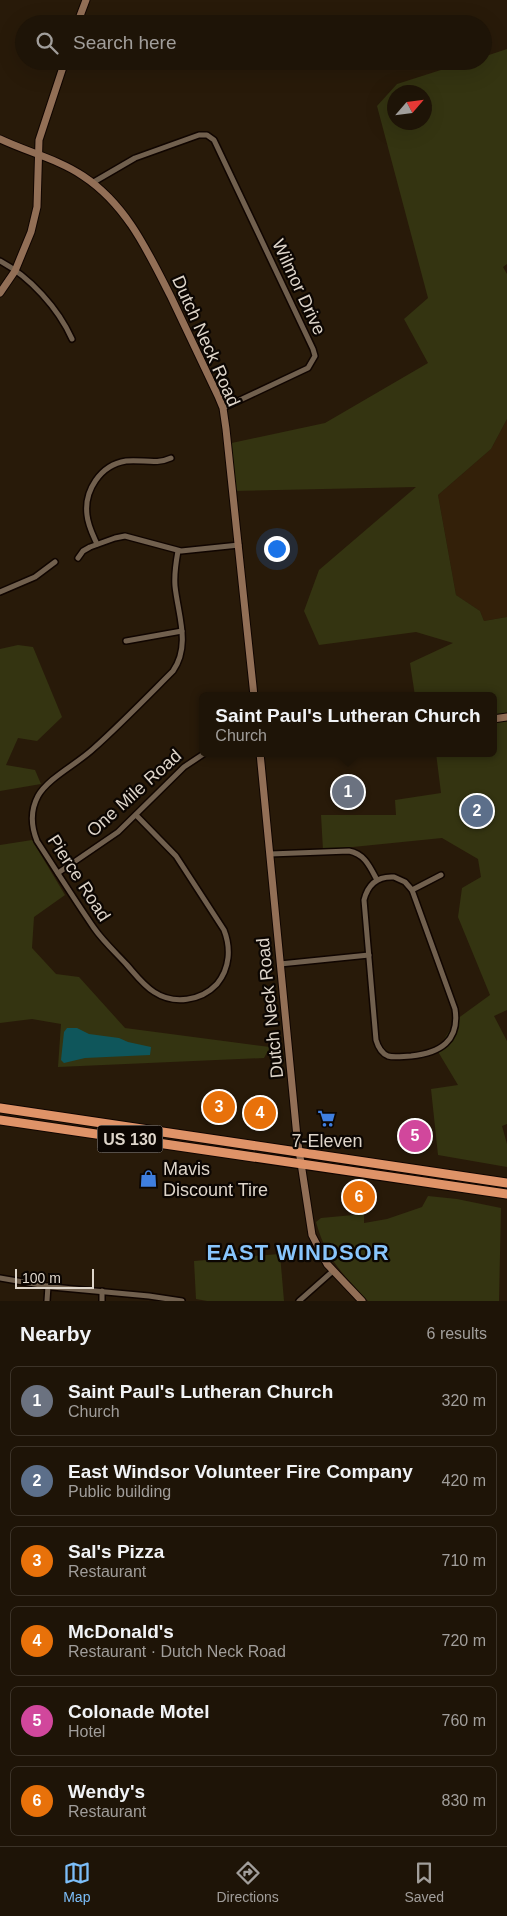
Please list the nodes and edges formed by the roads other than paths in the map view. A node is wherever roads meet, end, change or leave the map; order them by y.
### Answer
1 (86, 0) edge
2 (80, 15) edge
3 (62, 70) edge
4 (0, 139) edge
5 (37, 155) junction
6 (92, 183) junction
7 (0, 262) edge
8 (15, 271) junction
9 (0, 292) edge
10 (72, 339) dead end
11 (223, 408) junction
12 (171, 458) dead end
13 (97, 544) junction
14 (239, 545) junction
15 (178, 550) junction
16 (78, 558) dead end
17 (55, 562) dead end
18 (0, 592) edge
19 (182, 631) junction
20 (126, 641) dead end
21 (254, 692) edge
22 (200, 757) edge
23 (260, 757) edge
24 (136, 815) junction
25 (270, 854) junction
26 (58, 873) junction
27 (441, 874) dead end
28 (377, 880) junction
29 (412, 890) junction
30 (368, 955) junction
31 (280, 964) junction
32 (0, 1108) edge
33 (35, 1113) junction
34 (0, 1120) edge
35 (33, 1124) junction
36 (300, 1152) junction
37 (302, 1164) junction
38 (507, 1183) edge
39 (507, 1194) edge
40 (333, 1271) junction
41 (0, 1278) edge
42 (48, 1286) junction
43 (102, 1291) junction
44 (173, 1300) edge
45 (47, 1301) edge
46 (102, 1301) edge
47 (182, 1301) edge
48 (299, 1301) edge
49 (362, 1301) edge

1 - 2 street
3 - 5 street
4 - 5 street, Dutch Neck Road
5 - 6 street, Dutch Neck Road
5 - 8 street
6 - 11 street, Dutch Neck Road
6 - 11 street, Wilmor Drive
7 - 8 street
8 - 9 street
8 - 10 street
11 - 14 street, Dutch Neck Road
12 - 13 street
13 - 15 street
13 - 16 street
14 - 15 street
14 - 21 street, Dutch Neck Road
15 - 19 street, Pierce Road
17 - 18 street
19 - 20 street
19 - 26 street, Pierce Road
22 - 24 street, One Mile Road
23 - 25 street, Dutch Neck Road
24 - 26 street, One Mile Road
24 - 26 street, Pierce Road
25 - 28 street
25 - 31 street, Dutch Neck Road
27 - 29 street
28 - 29 street
28 - 30 street
29 - 30 street
30 - 31 street
31 - 36 street, Dutch Neck Road
32 - 33 highway, US 130
33 - 35 street
33 - 36 highway, US 130
34 - 35 highway, US 130
35 - 37 highway, US 130
36 - 37 street, Dutch Neck Road
36 - 38 highway, US 130
37 - 39 highway, US 130
37 - 40 street, Dutch Neck Road
40 - 48 street
40 - 49 street, Dutch Neck Road
41 - 42 street
42 - 43 street
42 - 45 street
43 - 44 street
43 - 46 street
44 - 47 street

